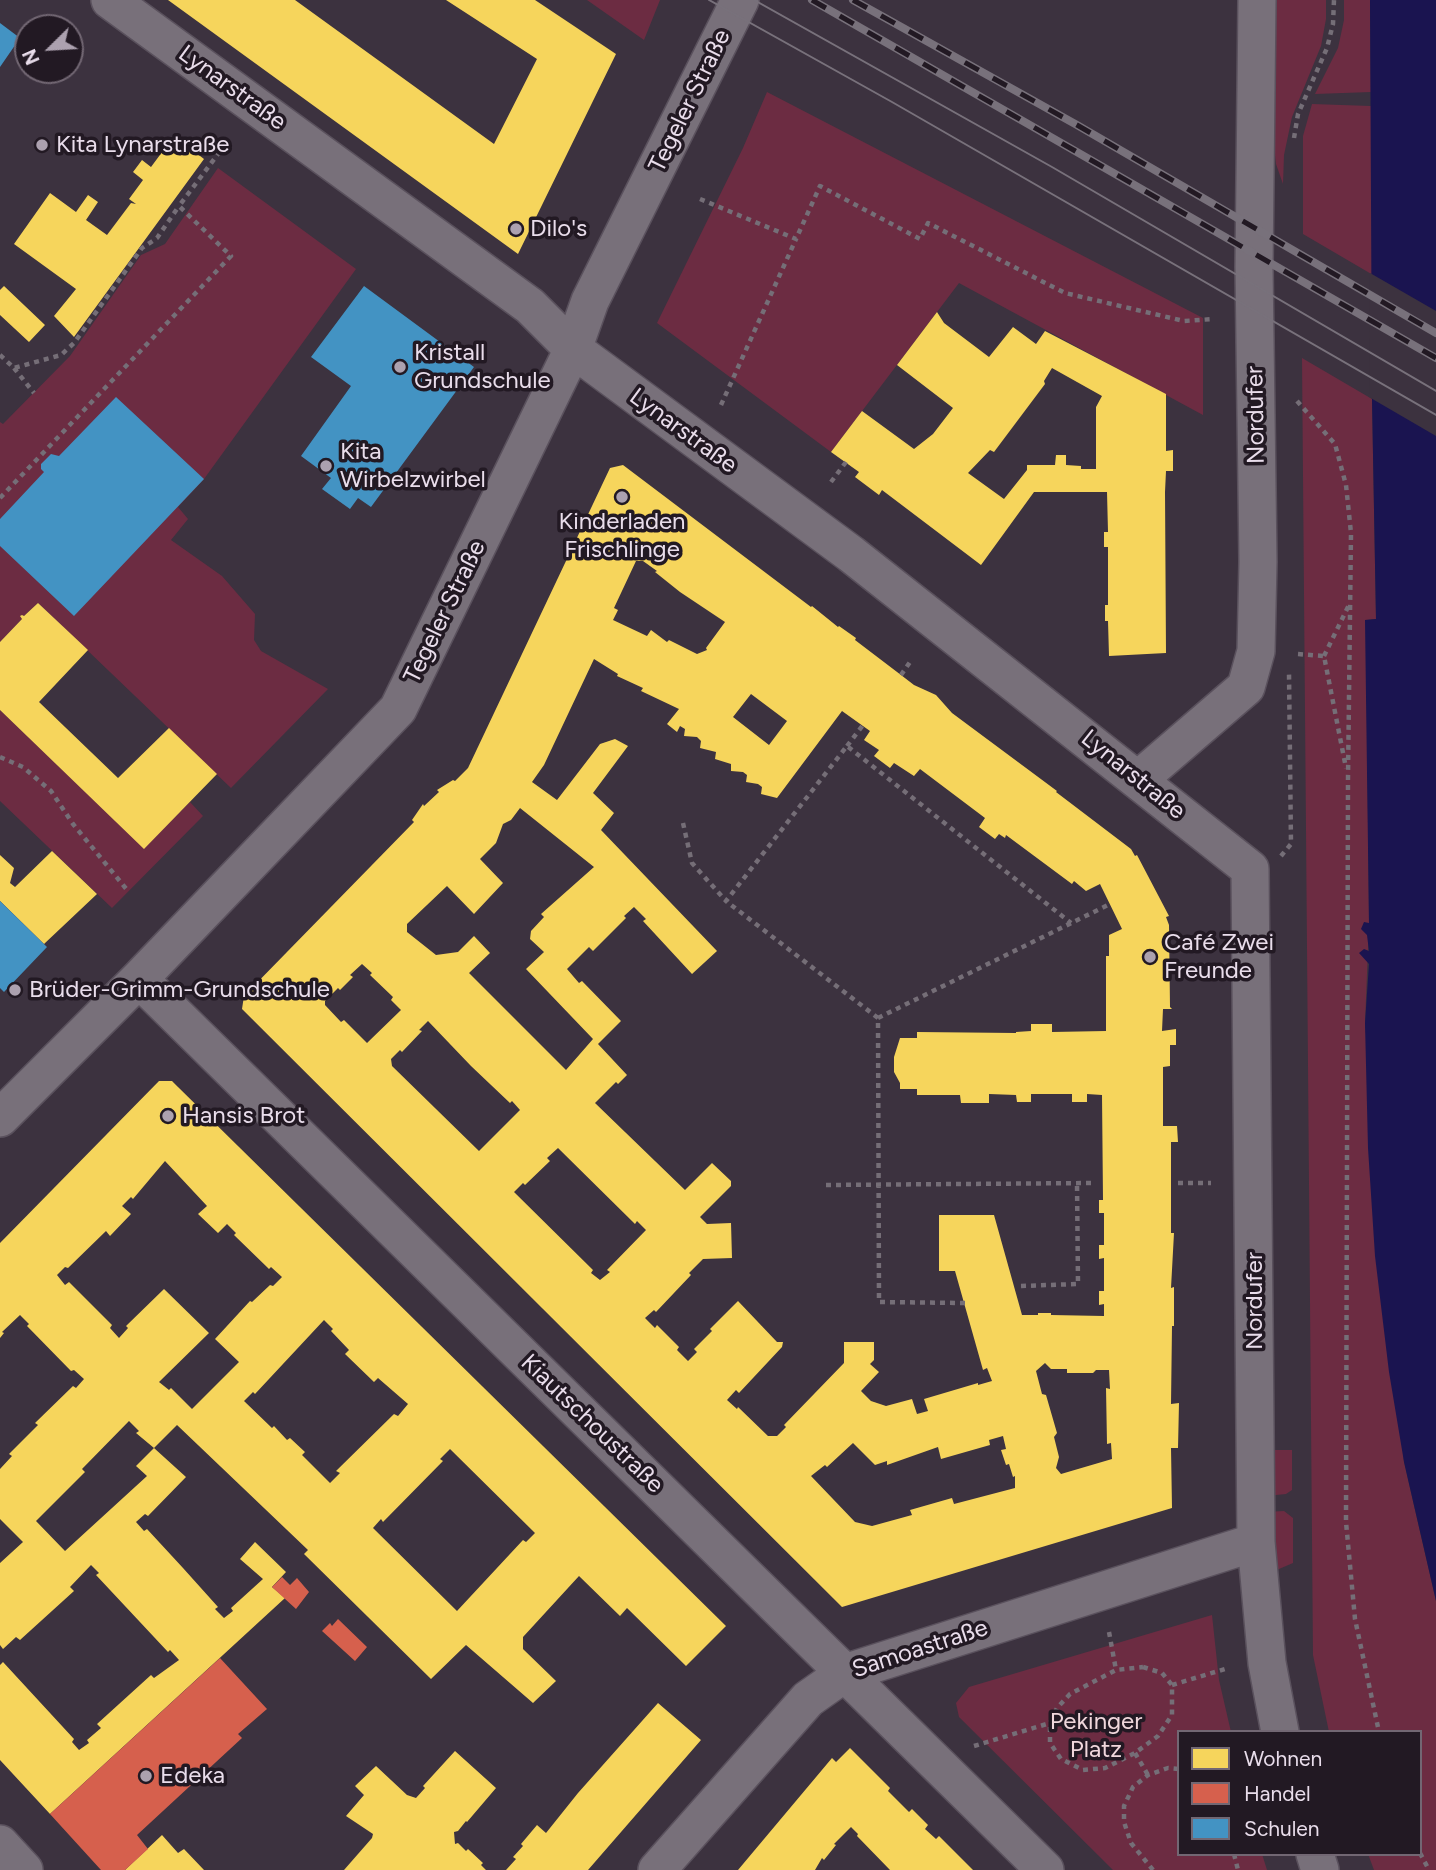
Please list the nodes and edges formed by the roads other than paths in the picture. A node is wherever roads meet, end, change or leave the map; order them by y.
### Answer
1 (110, 0) edge
2 (740, 0) edge
3 (1256, 0) edge
4 (573, 349) junction
5 (1138, 780) junction
6 (1250, 869) joint
7 (139, 979) junction
8 (0, 1118) edge
9 (1256, 1542) junction
10 (845, 1673) junction
11 (1280, 1730) edge
12 (0, 1843) edge
13 (24, 1870) edge
14 (657, 1870) edge
15 (1045, 1870) edge

1 - 4 street, Lynarstraße
2 - 4 street, Tegeler Straße
3 - 5 street, Nordufer
4 - 5 street, Lynarstraße
4 - 7 street, Tegeler Straße
5 - 6 street, Lynarstraße
6 - 9 street, Nordufer
7 - 8 street, Tegeler Straße
7 - 10 street, Kiautschoustraße
9 - 10 street, Samoastraße
9 - 11 street, Nordufer
10 - 14 street, Samoastraße
10 - 15 street, Kiautschoustraße
12 - 13 street

